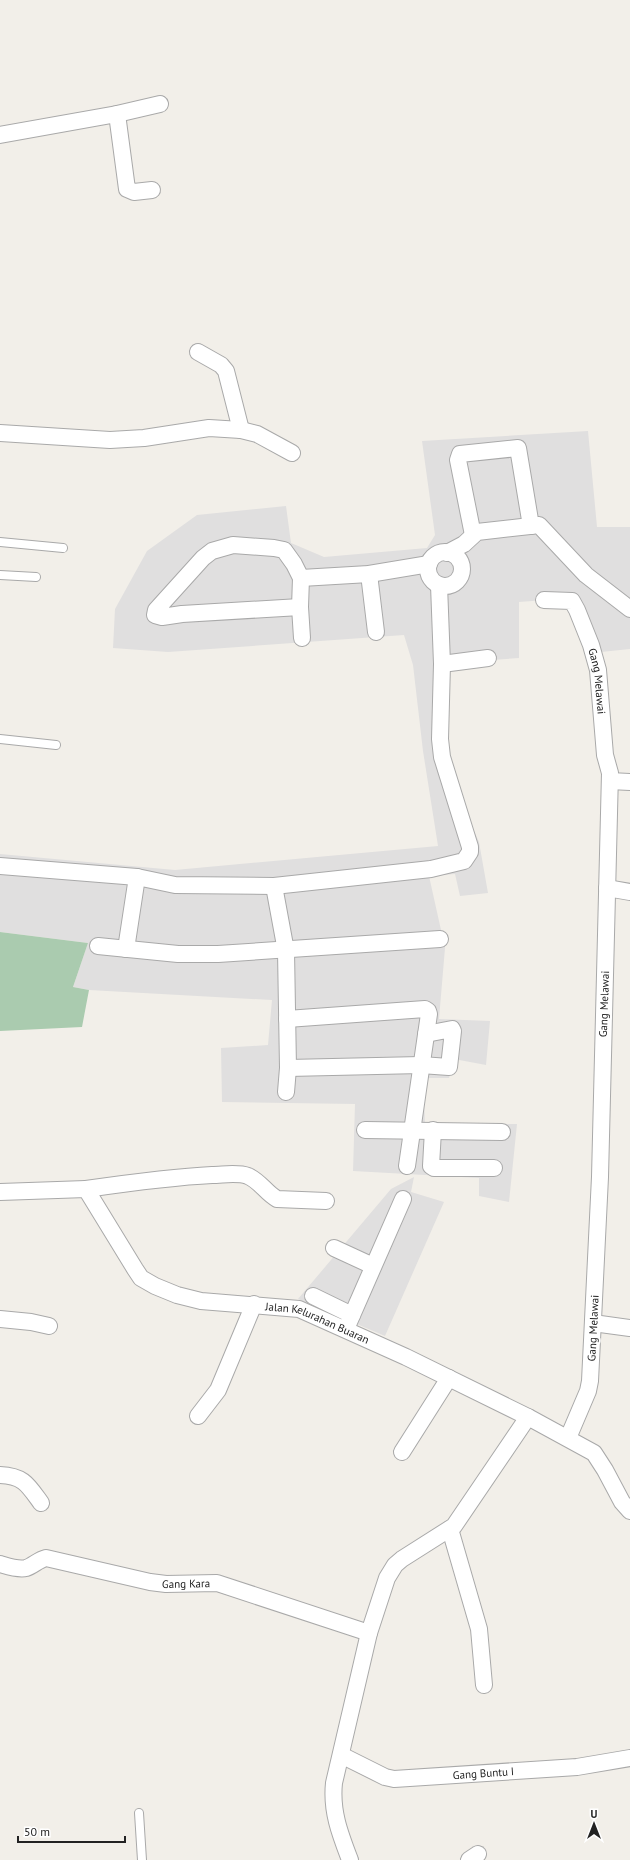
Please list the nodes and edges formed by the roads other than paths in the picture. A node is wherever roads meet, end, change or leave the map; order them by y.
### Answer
1 (160, 104) dead end
2 (117, 114) junction
3 (0, 135) edge
4 (152, 190) dead end
5 (198, 352) dead end
6 (241, 430) junction
7 (0, 433) edge
8 (292, 453) dead end
9 (531, 526) junction
10 (474, 535) junction
11 (0, 542) edge
12 (63, 548) dead end
13 (447, 553) junction
14 (429, 564) junction
15 (369, 574) junction
16 (0, 575) edge
17 (36, 577) dead end
18 (300, 578) junction
19 (180, 582) junction
20 (438, 585) junction
21 (544, 600) dead end
22 (300, 607) junction
23 (630, 608) edge
24 (182, 614) junction
25 (376, 632) dead end
26 (302, 638) dead end
27 (488, 658) dead end
28 (442, 664) junction
29 (0, 739) edge
30 (56, 745) dead end
31 (610, 781) junction
32 (630, 782) edge
33 (0, 866) edge
34 (137, 877) junction
35 (274, 886) junction
36 (607, 888) junction
37 (630, 892) edge
38 (440, 939) dead end
39 (98, 946) dead end
40 (126, 948) junction
41 (286, 951) junction
42 (288, 1019) junction
43 (426, 1034) junction
44 (421, 1065) junction
45 (288, 1068) junction
46 (286, 1092) dead end
47 (366, 1130) dead end
48 (412, 1130) junction
49 (433, 1130) junction
50 (502, 1132) dead end
51 (407, 1166) dead end
52 (494, 1168) dead end
53 (86, 1189) junction
54 (0, 1192) edge
55 (403, 1199) dead end
56 (326, 1201) dead end
57 (334, 1248) dead end
58 (373, 1266) junction
59 (313, 1296) dead end
60 (254, 1304) junction
61 (0, 1319) edge
62 (349, 1322) junction
63 (593, 1324) junction
64 (49, 1326) dead end
65 (630, 1328) edge
66 (449, 1378) junction
67 (198, 1416) dead end
68 (528, 1417) junction
69 (568, 1438) junction
70 (402, 1452) dead end
71 (0, 1476) edge
72 (42, 1503) dead end
73 (630, 1511) edge
74 (450, 1529) junction
75 (0, 1564) edge
76 (369, 1634) junction
77 (484, 1685) dead end
78 (341, 1754) junction
79 (630, 1758) edge
80 (139, 1814) dead end
81 (142, 1860) edge
82 (350, 1860) edge

1 - 2 street
2 - 3 street
2 - 4 street
5 - 6 street
6 - 7 street
6 - 8 street
9 - 10 street
9 - 10 street
9 - 23 street
10 - 13 street
11 - 12 lane
13 - 14 street
13 - 20 street
14 - 15 street
14 - 20 street
15 - 18 street
15 - 25 street
16 - 17 lane
18 - 19 street
18 - 22 street
19 - 24 street
19 - 24 street
20 - 28 street
21 - 31 street, Gang Melawai
22 - 24 street
22 - 26 street
27 - 28 street
28 - 35 street
29 - 30 lane
31 - 32 street
31 - 36 street, Gang Melawai
33 - 34 street
34 - 35 street
34 - 40 street
35 - 41 street
36 - 37 street
36 - 63 street, Gang Melawai
38 - 41 street
39 - 40 street
40 - 41 street
41 - 42 street
42 - 43 street
42 - 45 street
43 - 44 street
43 - 44 street
44 - 45 street
44 - 48 street
45 - 46 street
47 - 48 street
48 - 49 street
48 - 51 street
49 - 50 street
49 - 52 street
53 - 54 street
53 - 56 street
53 - 60 street, Jalan Kelurahan Buaran
55 - 58 street
57 - 58 street
58 - 62 street
59 - 62 street
60 - 62 street, Jalan Kelurahan Buaran
60 - 67 street
61 - 64 street
62 - 66 street, Jalan Kelurahan Buaran
63 - 65 street
63 - 69 street, Gang Melawai
66 - 68 street, Jalan Kelurahan Buaran
66 - 70 street
68 - 69 street, Jalan Kelurahan Buaran
68 - 74 street
69 - 73 street, Jalan Kelurahan Buaran
71 - 72 street
74 - 76 street
74 - 77 street
75 - 76 street, Gang Kara
76 - 78 street
78 - 79 street, Gang Buntu I
78 - 82 street
80 - 81 lane

